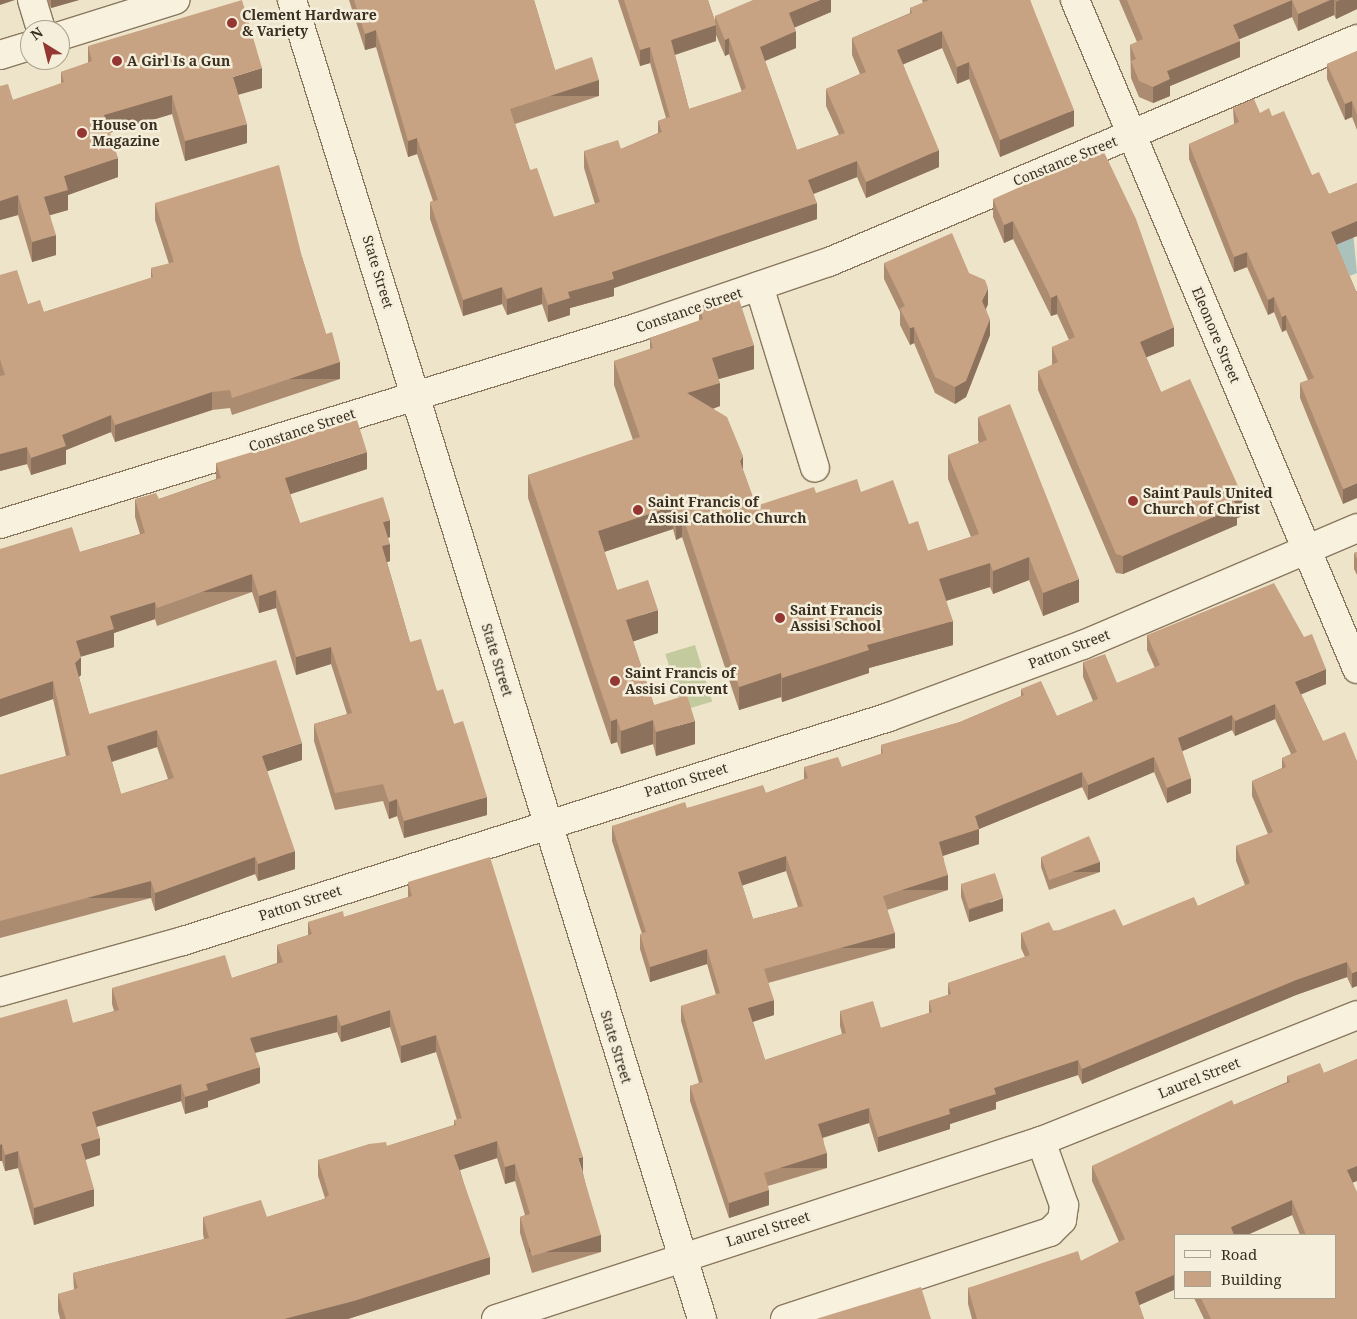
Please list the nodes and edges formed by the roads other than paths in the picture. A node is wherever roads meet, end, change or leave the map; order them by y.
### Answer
1 (32, 0) edge
2 (175, 0) edge
3 (292, 0) edge
4 (1075, 0) edge
5 (38, 20) edge
6 (70, 33) edge
7 (1357, 39) edge
8 (20, 49) edge
9 (0, 55) edge
10 (1131, 134) junction
11 (759, 286) junction
12 (416, 392) junction
13 (815, 468) dead end
14 (0, 524) edge
15 (1357, 528) edge
16 (1306, 549) junction
17 (1357, 669) edge
18 (546, 823) junction
19 (0, 992) edge
20 (1357, 1015) edge
21 (1041, 1141) junction
22 (682, 1257) junction
23 (496, 1319) edge
24 (702, 1319) edge
25 (785, 1319) edge

1 - 5 street
2 - 6 street
3 - 12 street, State Street
4 - 10 street, Eleonore Street
7 - 10 street, Constance Street
8 - 9 street
10 - 11 street, Constance Street
10 - 16 street, Eleonore Street
11 - 12 street, Constance Street
11 - 13 street
12 - 14 street, Constance Street
12 - 18 street, State Street
15 - 16 street, Patton Street
16 - 17 street, Eleonore Street
16 - 18 street, Patton Street
18 - 19 street, Patton Street
18 - 22 street, State Street
20 - 21 street, Laurel Street
21 - 22 street, Laurel Street
21 - 25 street
22 - 23 street, Laurel Street
22 - 24 street, State Street

